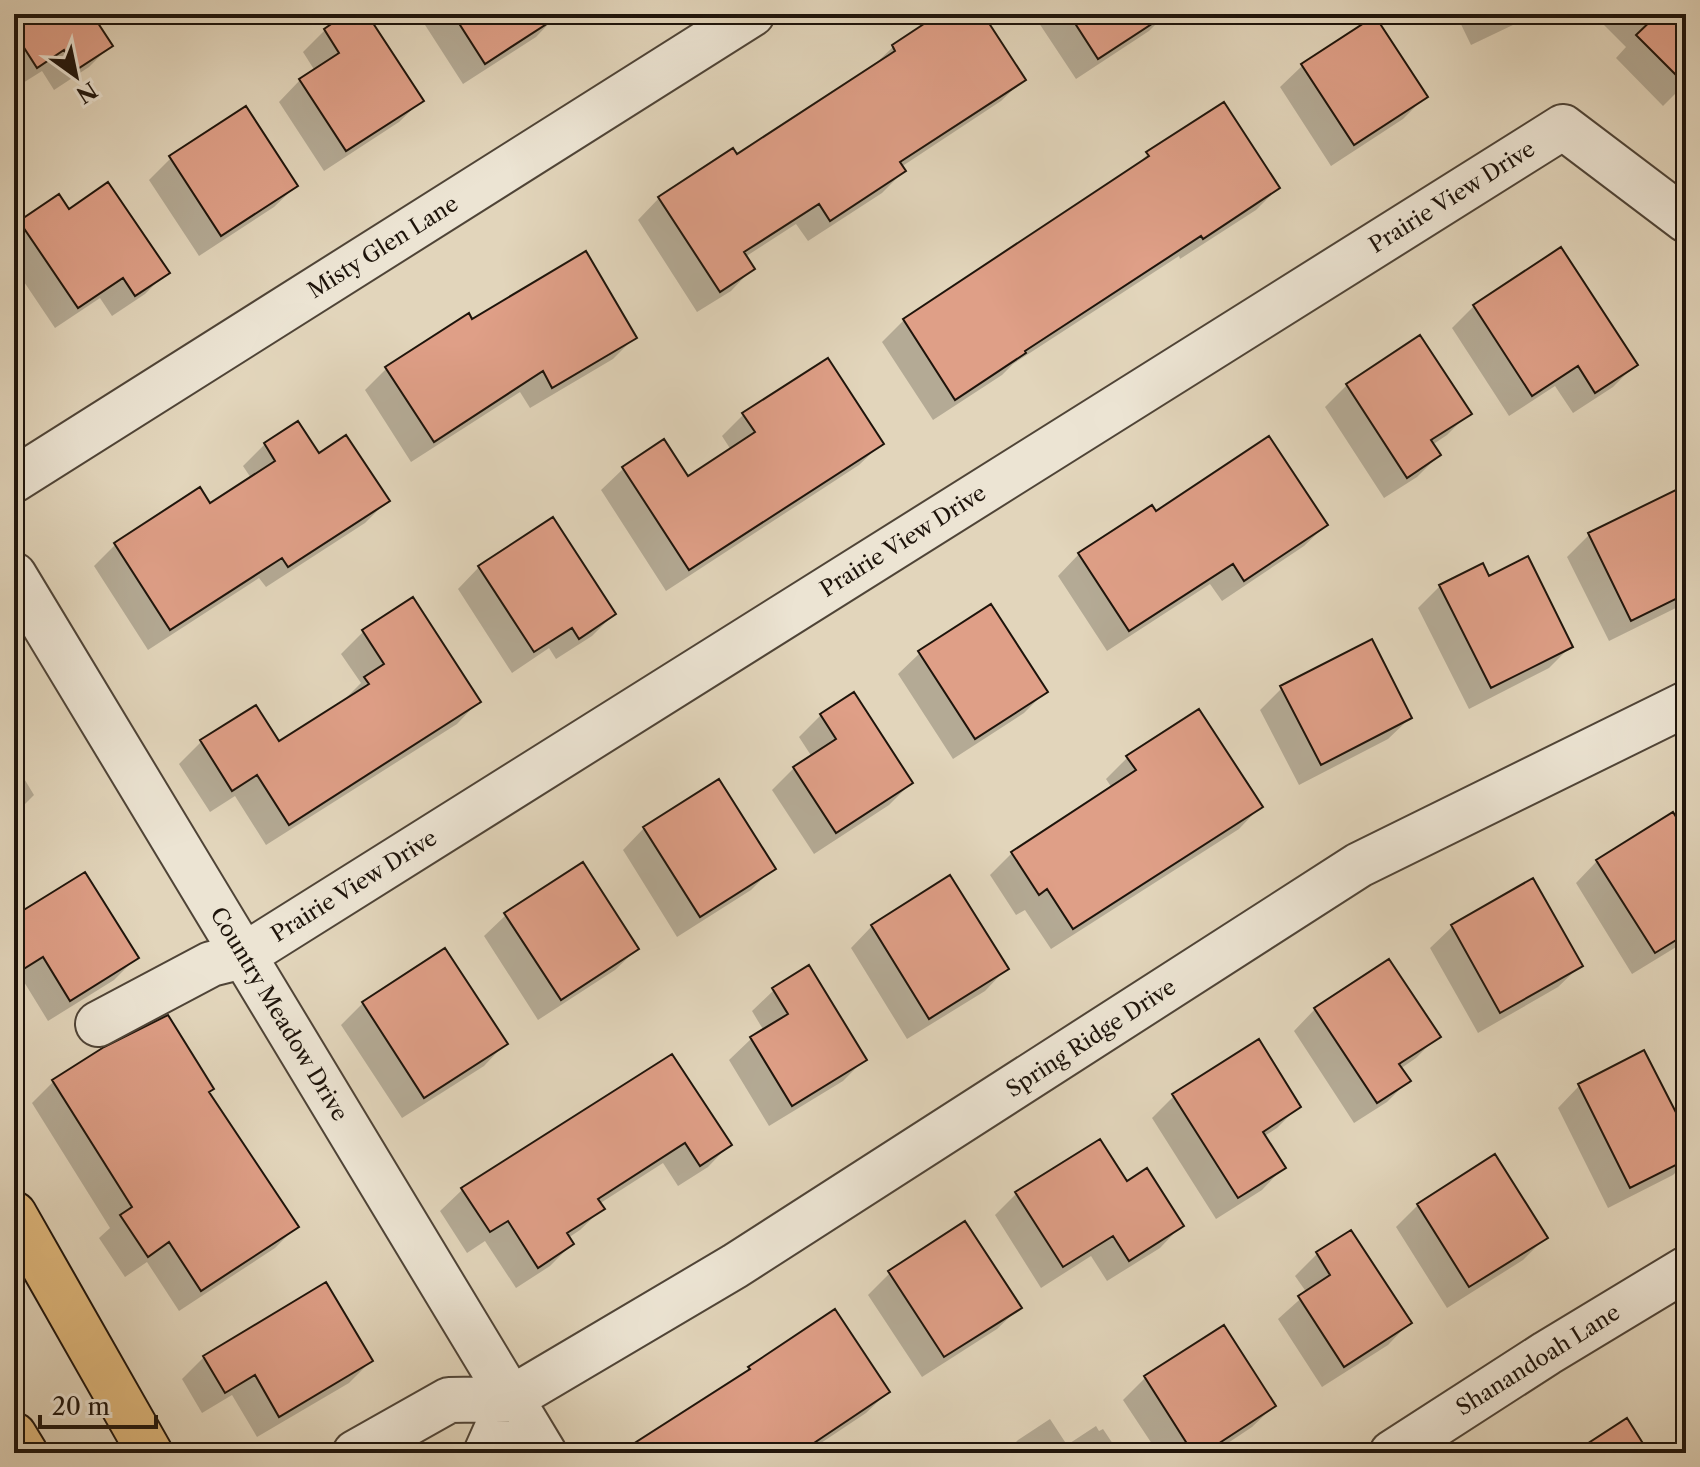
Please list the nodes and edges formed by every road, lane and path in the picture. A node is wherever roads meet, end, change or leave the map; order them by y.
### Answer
1 (752, 14) edge
2 (1686, 220) edge
3 (14, 480) edge
4 (14, 575) edge
5 (1686, 704) edge
6 (243, 956) junction
7 (98, 1024) dead end
8 (14, 1214) edge
9 (1686, 1269) edge
10 (510, 1399) junction
11 (14, 1435) edge
12 (25, 1453) edge
13 (150, 1453) edge
14 (355, 1453) edge
15 (486, 1453) edge
16 (544, 1453) edge
17 (1392, 1453) edge

1 - 3 street, Misty Glen Lane
2 - 6 street, Prairie View Drive
4 - 6 street, Country Meadow Drive
5 - 10 street, Spring Ridge Drive
6 - 7 street, Prairie View Drive
6 - 10 street, Country Meadow Drive
8 - 13 main road
9 - 17 street, Shanandoah Lane
10 - 14 street, Spring Ridge Drive
10 - 15 street
10 - 16 street, Country Meadow Drive
11 - 12 main road

